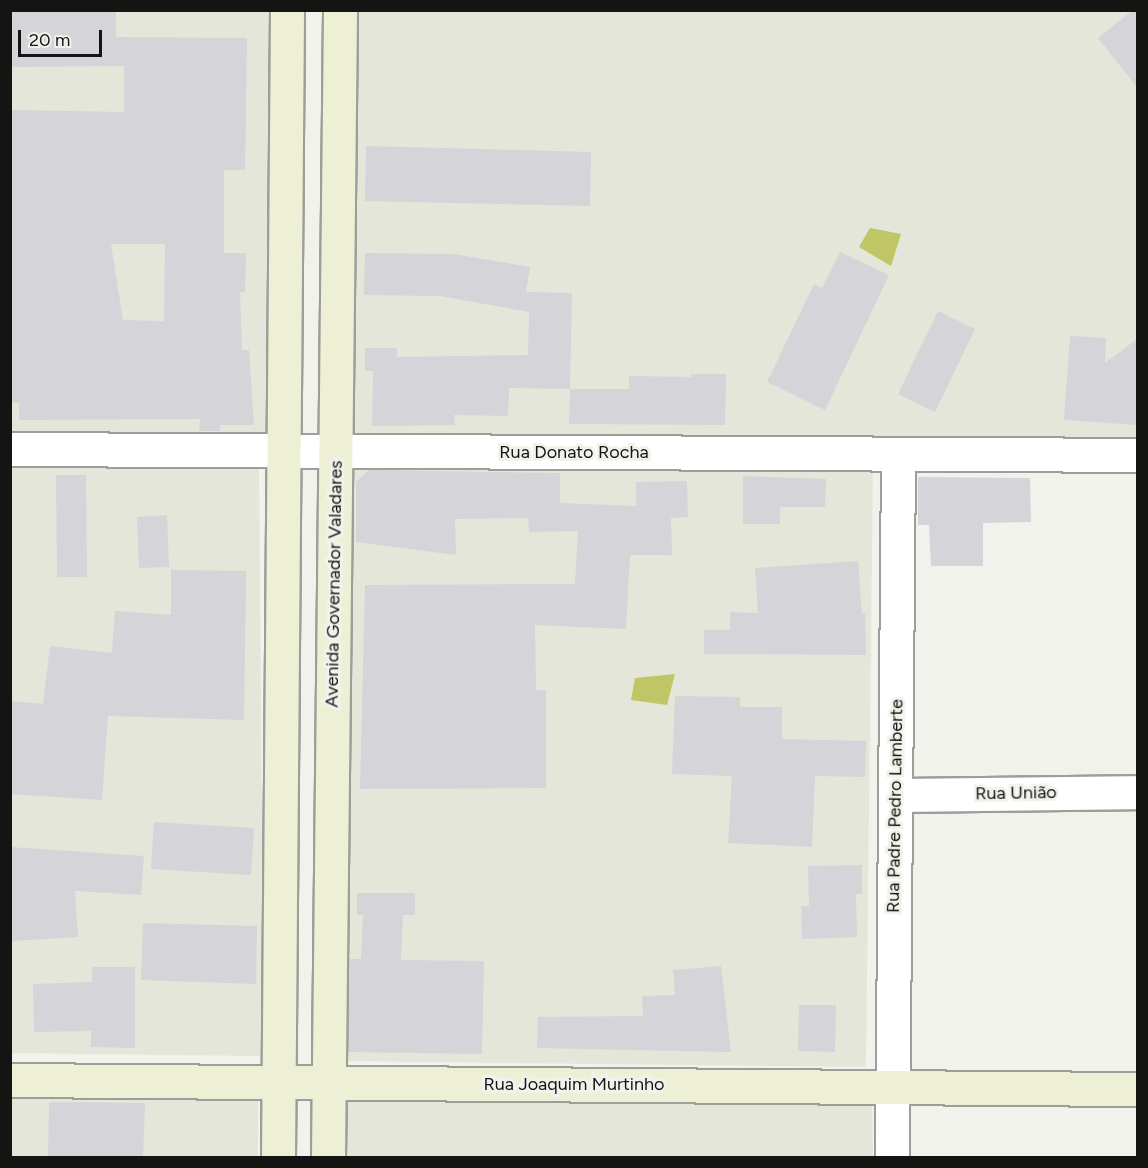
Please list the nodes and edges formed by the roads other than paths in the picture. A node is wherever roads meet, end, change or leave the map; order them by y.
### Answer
1 (287, 10) edge
2 (340, 10) edge
3 (10, 449) edge
4 (284, 451) junction
5 (335, 451) junction
6 (898, 454) junction
7 (1137, 455) edge
8 (1137, 792) edge
9 (895, 795) junction
10 (10, 1080) edge
11 (279, 1082) junction
12 (329, 1083) junction
13 (892, 1087) junction
14 (1137, 1089) edge
15 (278, 1158) edge
16 (328, 1158) edge
17 (892, 1158) edge

1 - 4 street
2 - 5 street, Avenida Governador Valadares
3 - 4 street, Rua Donato Rocha
4 - 5 street, Rua Donato Rocha
4 - 11 street
5 - 6 street, Rua Donato Rocha
5 - 12 street, Avenida Governador Valadares
6 - 7 street, Rua Donato Rocha
6 - 9 street, Rua Padre Pedro Lamberte
8 - 9 street, Rua União
9 - 13 street, Rua Padre Pedro Lamberte
10 - 11 street, Rua Joaquim Murtinho
11 - 12 street, Rua Joaquim Murtinho
11 - 15 street
12 - 13 street, Rua Joaquim Murtinho
12 - 16 street, Avenida Governador Valadares
13 - 14 street, Rua Joaquim Murtinho
13 - 17 street, Rua Padre Pedro Lamberte

